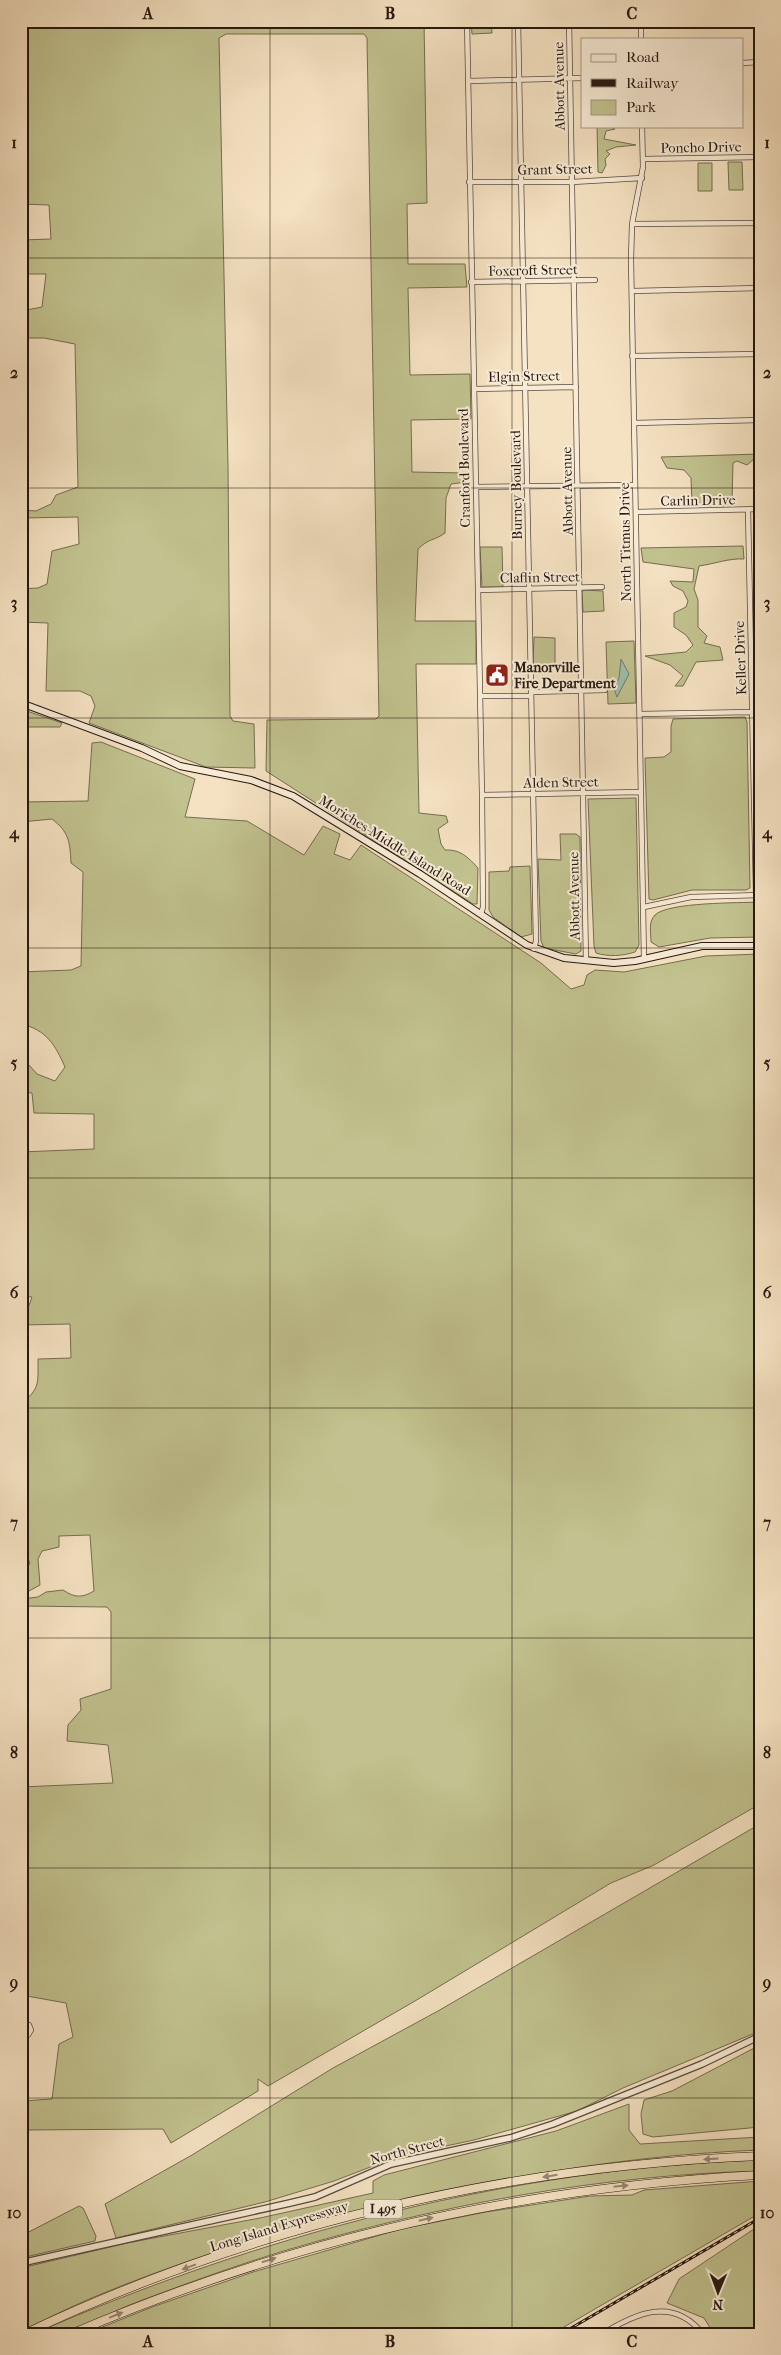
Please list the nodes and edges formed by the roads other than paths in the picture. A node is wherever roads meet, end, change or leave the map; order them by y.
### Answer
1 (466, 21) edge
2 (518, 21) edge
3 (569, 21) edge
4 (641, 21) edge
5 (641, 38) edge
6 (760, 62) edge
7 (744, 63) edge
8 (570, 78) junction
9 (581, 78) edge
10 (519, 79) junction
11 (468, 81) junction
12 (642, 128) edge
13 (760, 157) edge
14 (643, 159) junction
15 (642, 178) junction
16 (521, 181) junction
17 (469, 182) junction
18 (572, 182) junction
19 (760, 223) edge
20 (632, 224) junction
21 (574, 280) junction
22 (595, 280) dead end
23 (471, 282) junction
24 (523, 282) junction
25 (760, 288) edge
26 (632, 291) junction
27 (760, 354) edge
28 (632, 356) junction
29 (576, 386) junction
30 (525, 387) junction
31 (474, 389) junction
32 (760, 420) edge
33 (634, 423) junction
34 (635, 484) junction
35 (527, 486) junction
36 (578, 486) junction
37 (476, 487) junction
38 (760, 509) edge
39 (748, 510) junction
40 (636, 512) junction
41 (602, 587) dead end
42 (579, 588) junction
43 (529, 589) junction
44 (478, 590) junction
45 (605, 690) dead end
46 (582, 691) junction
47 (531, 694) junction
48 (480, 696) junction
49 (21, 702) edge
50 (752, 712) junction
51 (640, 714) junction
52 (641, 792) junction
53 (583, 793) junction
54 (532, 794) junction
55 (482, 795) junction
56 (758, 895) edge
57 (644, 907) junction
58 (481, 914) junction
59 (760, 946) edge
60 (534, 949) junction
61 (644, 959) junction
62 (586, 961) junction
63 (21, 2025) edge
64 (21, 2034) edge
65 (760, 2036) edge
66 (760, 2156) edge
67 (760, 2175) edge
68 (21, 2263) edge
69 (143, 2330) dead end
70 (24, 2334) edge
71 (71, 2334) edge
72 (133, 2334) edge
73 (602, 2334) edge
74 (704, 2334) edge

1 - 11 street, Cranford Boulevard
2 - 10 street, Burney Boulevard
3 - 8 street, Abbott Avenue
4 - 5 street
6 - 7 street
8 - 9 street
8 - 10 street
8 - 18 street, Abbott Avenue
10 - 11 street
10 - 16 street, Burney Boulevard
11 - 17 street, Cranford Boulevard
12 - 14 street, North Titmus Drive
13 - 14 street, Poncho Drive
14 - 15 street, North Titmus Drive
15 - 18 street, Grant Street
15 - 20 street, North Titmus Drive
16 - 17 street, Grant Street
16 - 18 street, Grant Street
16 - 24 street, Burney Boulevard
17 - 23 street, Cranford Boulevard
18 - 21 street, Abbott Avenue
19 - 20 street
20 - 26 street, North Titmus Drive
21 - 22 street, Foxcroft Street
21 - 24 street, Foxcroft Street
21 - 29 street, Abbott Avenue
23 - 24 street, Foxcroft Street
23 - 31 street, Cranford Boulevard
24 - 30 street, Burney Boulevard
25 - 26 street
26 - 28 street, North Titmus Drive
27 - 28 street
28 - 33 street, North Titmus Drive
29 - 30 street, Elgin Street
29 - 36 street, Abbott Avenue
30 - 31 street, Elgin Street
30 - 35 street, Burney Boulevard
31 - 37 street, Cranford Boulevard
32 - 33 street
33 - 34 street, North Titmus Drive
34 - 36 street
34 - 40 street, North Titmus Drive
35 - 36 street
35 - 37 street
35 - 43 street, Burney Boulevard
36 - 42 street, Abbott Avenue
37 - 44 street, Cranford Boulevard
38 - 39 street, Carlin Drive
39 - 40 street, Carlin Drive
39 - 50 street, Keller Drive
40 - 51 street, North Titmus Drive
41 - 42 street, Claflin Street
42 - 43 street, Claflin Street
42 - 46 street, Abbott Avenue
43 - 44 street, Claflin Street
43 - 47 street, Burney Boulevard
44 - 48 street, Cranford Boulevard
45 - 46 street
46 - 47 street
46 - 53 street, Abbott Avenue
47 - 48 street
47 - 54 street, Burney Boulevard
48 - 55 street, Cranford Boulevard
49 - 58 main road, Moriches-Middle Island Road
50 - 51 street
50 - 56 street, Keller Drive
51 - 52 street, North Titmus Drive
52 - 53 street, Alden Street
52 - 57 street, North Titmus Drive
53 - 54 street, Alden Street
53 - 62 street, Abbott Avenue
54 - 55 street, Alden Street
54 - 60 street, Burney Boulevard
55 - 58 street, Cranford Boulevard
56 - 57 street
57 - 61 street, North Titmus Drive
58 - 60 main road, Moriches-Middle Island Road
59 - 61 main road, Moriches-Middle Island Road
60 - 62 main road, Moriches-Middle Island Road
61 - 62 main road, Moriches-Middle Island Road
63 - 64 street
65 - 68 street, North Street
66 -> 70 highway, Long Island Expressway / I 495
71 -> 67 highway, I 495
69 - 72 street
73 - 74 street

